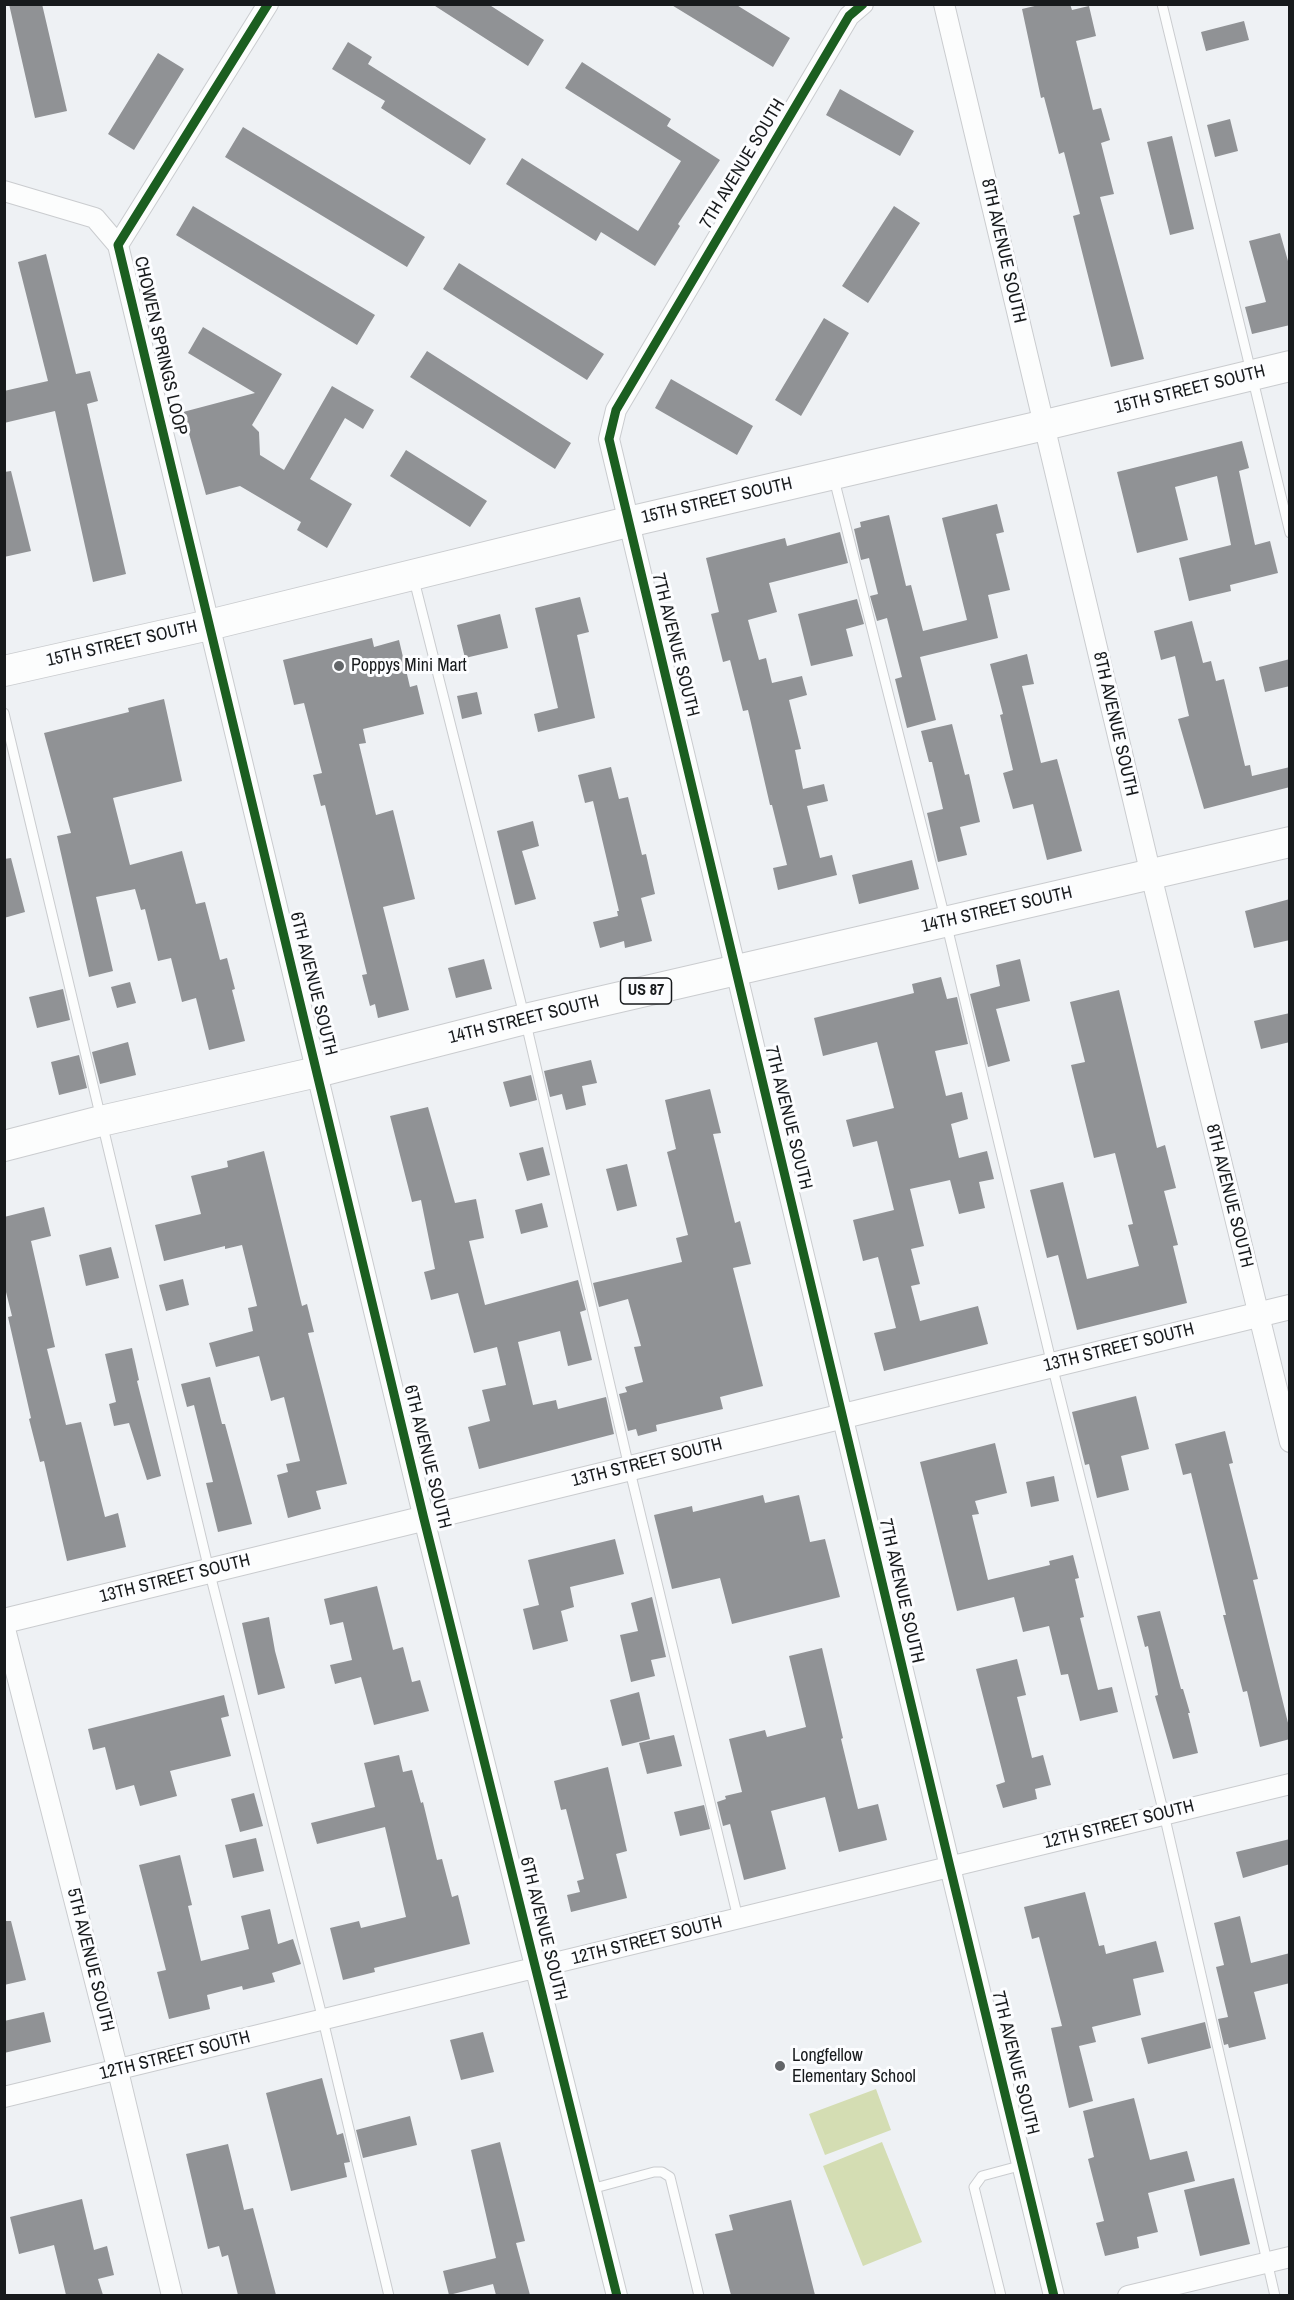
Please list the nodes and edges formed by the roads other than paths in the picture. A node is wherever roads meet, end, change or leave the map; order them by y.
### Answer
1 (268, 4) edge
2 (863, 4) edge
3 (944, 4) edge
4 (1162, 4) edge
5 (4, 191) edge
6 (118, 245) junction
7 (1290, 366) edge
8 (1251, 375) junction
9 (1045, 425) junction
10 (833, 474) junction
11 (628, 522) junction
12 (1290, 533) edge
13 (413, 575) junction
14 (209, 625) junction
15 (4, 671) edge
16 (4, 714) edge
17 (1290, 842) edge
18 (1151, 875) junction
19 (946, 922) junction
20 (736, 970) junction
21 (525, 1019) junction
22 (317, 1072) junction
23 (101, 1121) junction
24 (4, 1146) edge
25 (1290, 1307) edge
26 (1258, 1314) junction
27 (1052, 1365) junction
28 (843, 1416) junction
29 (1290, 1442) edge
30 (629, 1467) junction
31 (424, 1519) junction
32 (209, 1570) junction
33 (4, 1623) edge
34 (1290, 1784) edge
35 (1164, 1814) junction
36 (950, 1867) junction
37 (738, 1918) junction
38 (536, 1968) junction
39 (323, 2020) junction
40 (118, 2070) junction
41 (4, 2097) edge
42 (1023, 2165) junction
43 (591, 2189) junction
44 (1290, 2257) edge
45 (1267, 2263) junction
46 (172, 2295) edge
47 (389, 2295) edge
48 (617, 2295) edge
49 (699, 2295) edge
50 (1001, 2295) edge
51 (1054, 2295) edge
52 (1128, 2295) edge
53 (1275, 2295) edge

1 - 6 street, CHOWEN SPRINGS LOOP
2 - 11 street, 7TH AVENUE SOUTH
3 - 9 street, 8TH AVENUE SOUTH
4 - 8 lane
5 - 6 street
6 - 14 street, CHOWEN SPRINGS LOOP
7 - 8 main road, 15TH STREET SOUTH
8 - 9 main road, 15TH STREET SOUTH
8 - 12 lane
9 - 10 main road, 15TH STREET SOUTH
9 - 18 street, 8TH AVENUE SOUTH
10 - 11 main road, 15TH STREET SOUTH
10 - 19 lane
11 - 13 main road, 15TH STREET SOUTH
11 - 20 street, 7TH AVENUE SOUTH
13 - 14 main road, 15TH STREET SOUTH
13 - 21 lane
14 - 15 main road, 15TH STREET SOUTH
14 - 22 street, 6TH AVENUE SOUTH
16 - 23 lane
17 - 18 main road, 14TH STREET SOUTH / US 87
18 - 19 main road, 14TH STREET SOUTH / US 87
18 - 26 street, 8TH AVENUE SOUTH
19 - 20 main road, 14TH STREET SOUTH / US 87
19 - 27 lane
20 - 21 main road, 14TH STREET SOUTH / US 87
20 - 28 street, 7TH AVENUE SOUTH
21 - 22 main road, 14TH STREET SOUTH / US 87
21 - 30 lane
22 - 23 main road, 14TH STREET SOUTH / US 87
22 - 31 street, 6TH AVENUE SOUTH
23 - 24 main road, 14TH STREET SOUTH / US 87
23 - 32 lane
25 - 26 street, 13TH STREET SOUTH
26 - 27 street, 13TH STREET SOUTH
26 - 29 street, 8TH AVENUE SOUTH
27 - 28 street, 13TH STREET SOUTH
27 - 35 lane
28 - 30 street, 13TH STREET SOUTH
28 - 36 street, 7TH AVENUE SOUTH
30 - 31 street, 13TH STREET SOUTH
30 - 37 lane
31 - 32 street, 13TH STREET SOUTH
31 - 38 street, 6TH AVENUE SOUTH
32 - 33 street, 13TH STREET SOUTH
32 - 39 lane
33 - 40 street, 5TH AVENUE SOUTH
34 - 35 street, 12TH STREET SOUTH
35 - 36 street, 12TH STREET SOUTH
35 - 45 lane
36 - 37 street, 12TH STREET SOUTH
36 - 42 street, 7TH AVENUE SOUTH
37 - 38 street, 12TH STREET SOUTH
38 - 39 street, 12TH STREET SOUTH
38 - 43 street, 6TH AVENUE SOUTH
39 - 40 street, 12TH STREET SOUTH
39 - 47 lane
40 - 41 street, 12TH STREET SOUTH
40 - 46 street, 5TH AVENUE SOUTH
42 - 50 lane
42 - 51 street, 7TH AVENUE SOUTH
43 - 48 street, 6TH AVENUE SOUTH
43 - 49 lane
44 - 45 street
45 - 52 street
45 - 53 lane

